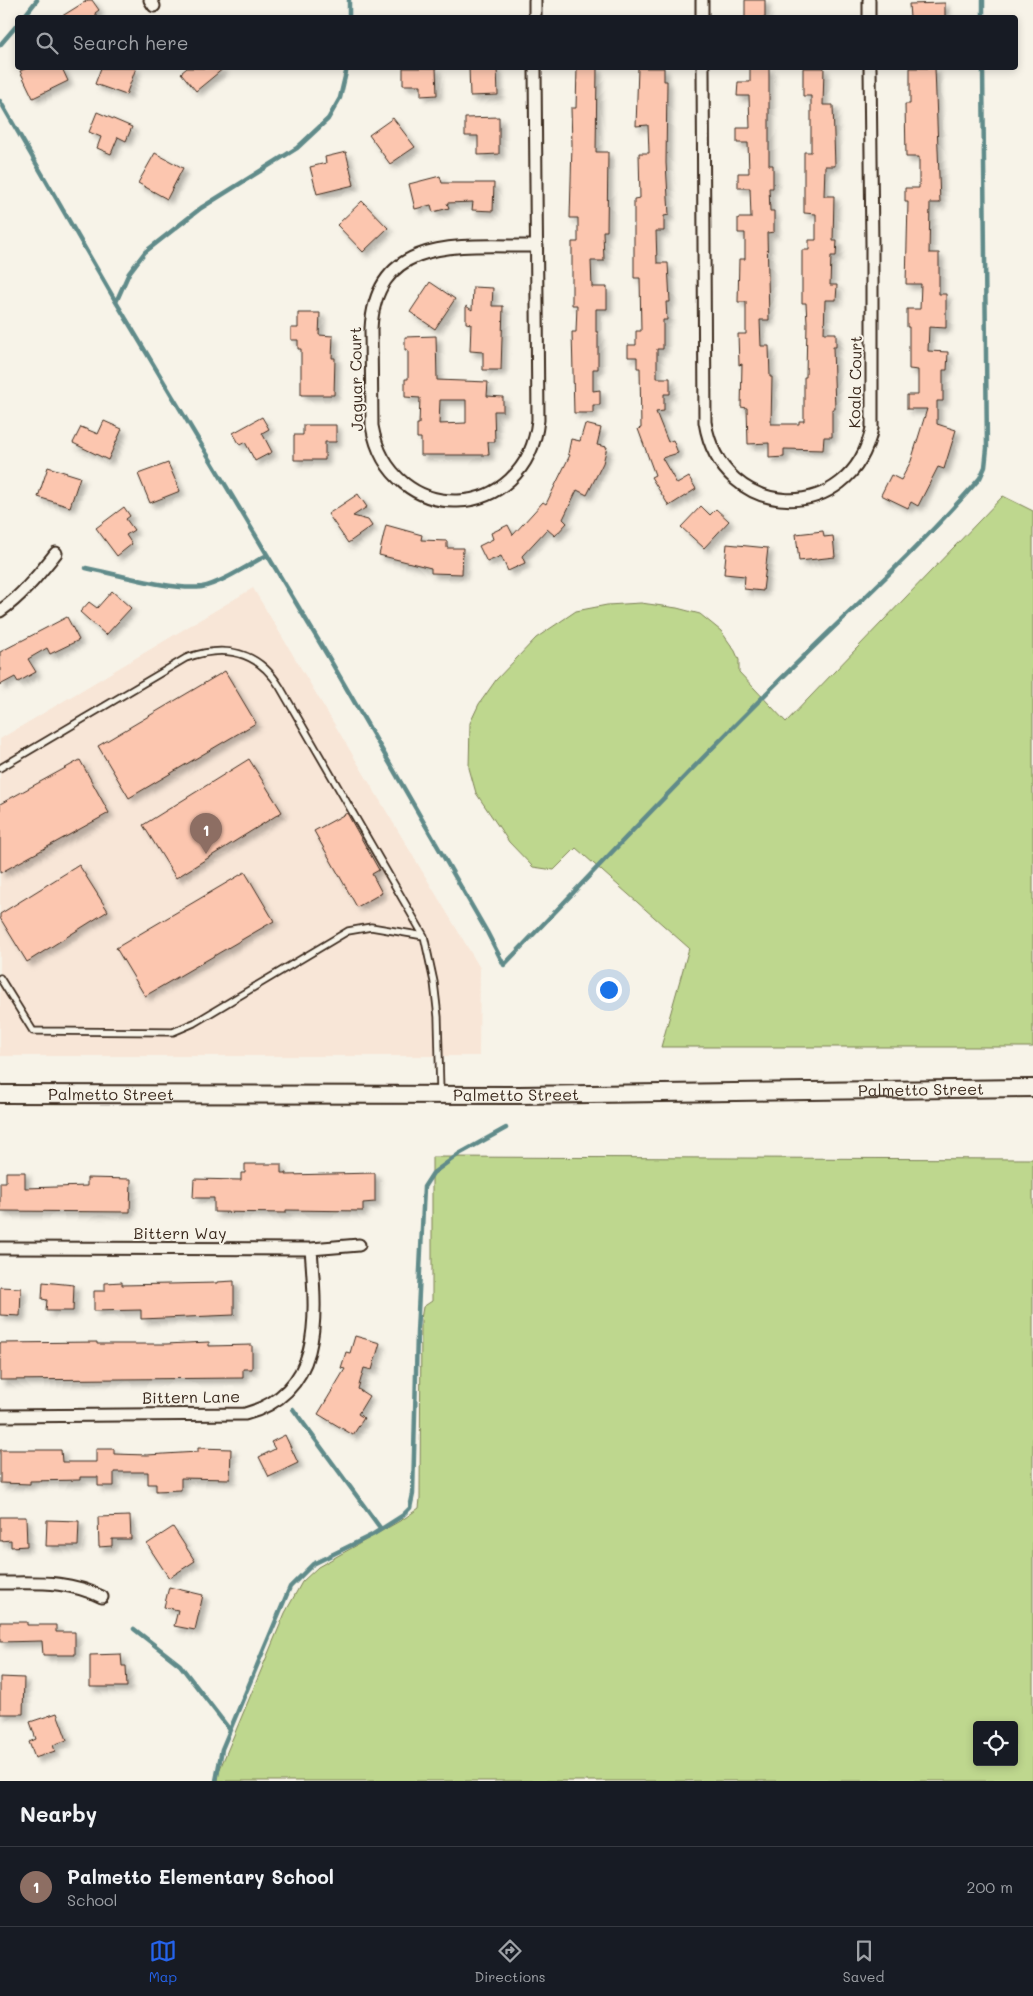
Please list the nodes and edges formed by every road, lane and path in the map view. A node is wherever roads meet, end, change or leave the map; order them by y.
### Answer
1 (535, 0) edge
2 (702, 0) edge
3 (869, 0) edge
4 (535, 15) edge
5 (702, 15) edge
6 (869, 15) edge
7 (535, 70) edge
8 (703, 70) edge
9 (870, 70) edge
10 (537, 246) junction
11 (56, 553) dead end
12 (0, 611) edge
13 (0, 768) edge
14 (424, 936) junction
15 (0, 978) edge
16 (1033, 1088) edge
17 (0, 1094) edge
18 (440, 1095) junction
19 (359, 1245) dead end
20 (0, 1248) edge
21 (311, 1249) junction
22 (0, 1416) edge
23 (0, 1583) edge
24 (102, 1597) dead end

1 - 4 street
2 - 5 street
3 - 6 street
7 - 10 street, Jaguar Court
8 - 9 street, Koala Court
10 - 10 street, Jaguar Court
11 - 12 street
13 - 14 lane
14 - 15 lane
14 - 18 lane
16 - 18 main road, Palmetto Street
17 - 18 main road, Palmetto Street
19 - 21 street, Bittern Way
20 - 21 street, Bittern Way
21 - 22 street, Bittern Lane
23 - 24 street

